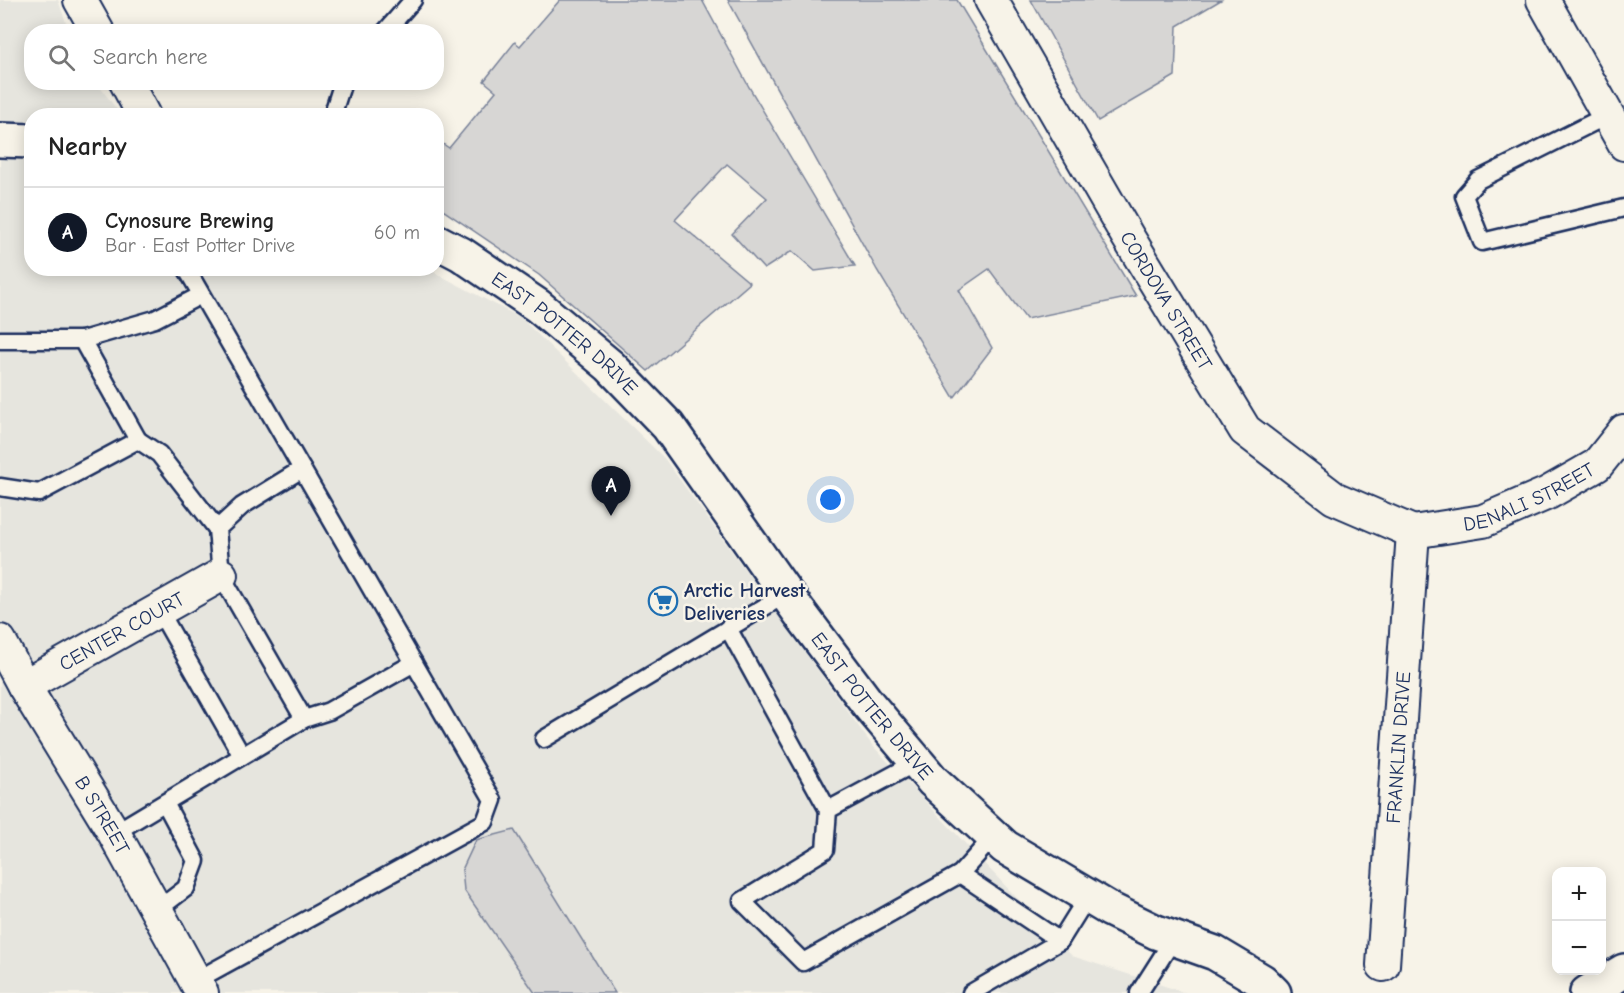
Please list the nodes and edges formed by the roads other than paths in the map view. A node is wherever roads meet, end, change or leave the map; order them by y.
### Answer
1 (412, 0) edge
2 (991, 0) edge
3 (1543, 0) edge
4 (85, 2) edge
5 (95, 24) edge
6 (392, 24) edge
7 (130, 90) edge
8 (340, 90) edge
9 (140, 108) edge
10 (335, 108) edge
11 (1608, 115) junction
12 (0, 140) edge
13 (24, 141) edge
14 (1624, 144) edge
15 (1624, 208) edge
16 (444, 245) edge
17 (191, 276) edge
18 (201, 294) junction
19 (0, 340) edge
20 (82, 340) junction
21 (1624, 431) edge
22 (138, 440) junction
23 (302, 469) junction
24 (0, 487) edge
25 (217, 529) junction
26 (1413, 532) junction
27 (221, 576) junction
28 (786, 594) junction
29 (159, 610) junction
30 (728, 628) junction
31 (0, 641) edge
32 (414, 663) junction
33 (24, 686) junction
34 (304, 719) junction
35 (544, 738) dead end
36 (243, 756) junction
37 (917, 762) junction
38 (165, 803) junction
39 (828, 810) junction
40 (114, 833) junction
41 (994, 836) junction
42 (960, 874) junction
43 (1088, 896) junction
44 (156, 911) junction
45 (1174, 938) junction
46 (1060, 941) junction
47 (1383, 965) dead end
48 (198, 987) edge
49 (971, 993) edge
50 (1139, 993) edge
51 (1274, 993) edge

1 - 6 lane
2 - 26 street, CORDOVA STREET
3 - 11 street
4 - 5 street
7 - 9 street
8 - 10 lane
11 - 14 street
11 - 15 lane
12 - 13 street
16 - 28 street, EAST POTTER DRIVE
17 - 18 lane
18 - 20 lane
18 - 23 lane
19 - 20 lane
20 - 22 lane
21 - 26 street, DENALI STREET
22 - 24 lane
22 - 25 lane
23 - 25 lane
23 - 32 lane
25 - 27 lane
26 - 47 street, FRANKLIN DRIVE
27 - 29 street, CENTER COURT
27 - 34 lane
28 - 30 lane
28 - 37 street, EAST POTTER DRIVE
29 - 33 street, CENTER COURT
29 - 36 lane
30 - 35 lane
30 - 39 lane
31 - 33 street, B STREET
32 - 34 lane
32 - 48 lane
33 - 40 street, B STREET
34 - 36 lane
36 - 38 lane
37 - 39 lane
37 - 41 street, EAST POTTER DRIVE
38 - 40 lane
38 - 44 lane
39 - 42 lane
40 - 44 street, B STREET
41 - 42 lane
41 - 43 street, EAST POTTER DRIVE
42 - 46 lane
43 - 45 street, EAST POTTER DRIVE
43 - 46 lane
44 - 48 street, B STREET
45 - 50 lane
45 - 51 street, EAST POTTER DRIVE
46 - 49 lane

